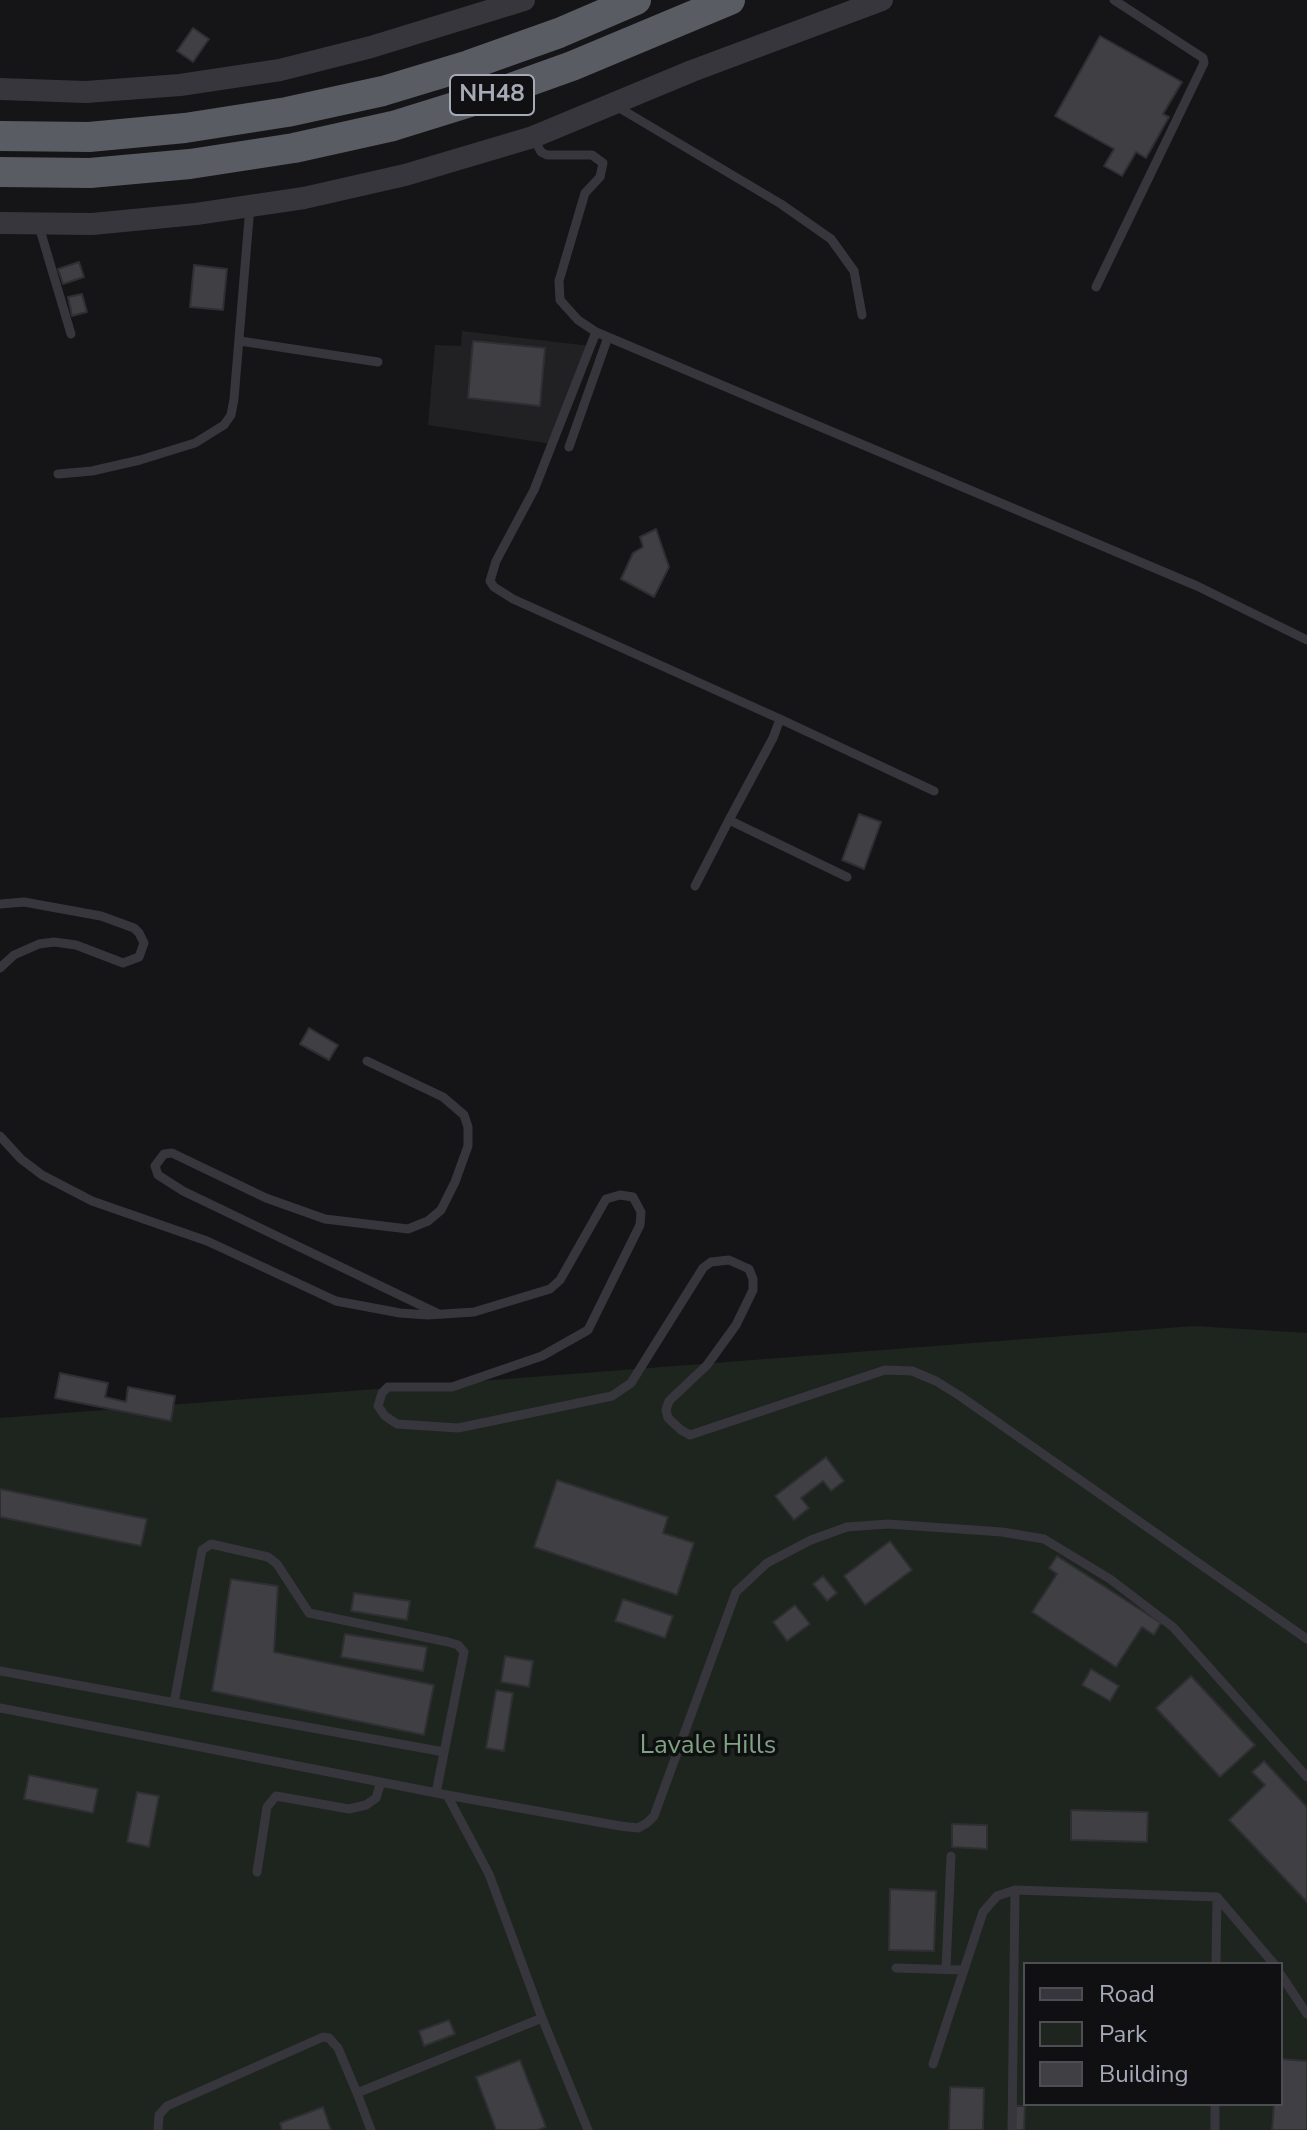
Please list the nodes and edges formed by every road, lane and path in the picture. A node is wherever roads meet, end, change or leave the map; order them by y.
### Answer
1 (524, 0) edge
2 (636, 0) edge
3 (730, 0) edge
4 (882, 0) edge
5 (1114, 0) edge
6 (0, 89) edge
7 (613, 104) junction
8 (0, 136) edge
9 (533, 137) junction
10 (0, 172) edge
11 (250, 206) junction
12 (0, 223) edge
13 (38, 223) junction
14 (1096, 287) dead end
15 (862, 315) dead end
16 (596, 332) junction
17 (71, 334) dead end
18 (608, 337) junction
19 (240, 341) junction
20 (378, 362) dead end
21 (569, 447) dead end
22 (58, 474) dead end
23 (1307, 640) edge
24 (780, 719) junction
25 (934, 791) dead end
26 (729, 820) junction
27 (847, 877) dead end
28 (695, 886) dead end
29 (0, 904) edge
30 (0, 968) edge
31 (367, 1061) dead end
32 (0, 1136) edge
33 (440, 1314) junction
34 (1307, 1639) edge
35 (0, 1671) edge
36 (174, 1703) junction
37 (0, 1708) edge
38 (444, 1752) junction
39 (1307, 1777) edge
40 (381, 1782) junction
41 (442, 1794) junction
42 (951, 1856) dead end
43 (257, 1872) dead end
44 (1015, 1890) junction
45 (1217, 1897) junction
46 (1216, 1962) edge
47 (1272, 1962) edge
48 (896, 1968) dead end
49 (946, 1969) junction
50 (962, 1970) junction
51 (1283, 1978) edge
52 (1307, 2014) edge
53 (542, 2018) junction
54 (933, 2064) dead end
55 (357, 2093) junction
56 (1215, 2106) edge
57 (158, 2130) edge
58 (371, 2130) edge
59 (588, 2130) edge
60 (1012, 2130) edge
61 (1215, 2130) edge

1 - 6 street
2 - 8 highway, NH48
3 - 10 highway, NH48
4 - 7 street
5 - 14 lane
7 - 9 street
7 - 15 lane
9 - 11 street
9 - 16 lane
11 - 13 street
11 - 19 lane
12 - 13 street
13 - 17 lane
16 - 18 lane
16 - 24 lane
18 - 21 lane
18 - 23 lane
19 - 20 lane
19 - 22 lane
24 - 25 lane
24 - 26 lane
26 - 27 lane
26 - 28 lane
29 - 30 lane
31 - 33 lane
32 - 33 lane
33 - 34 lane
35 - 36 lane
36 - 38 lane
36 - 38 lane
37 - 40 lane
38 - 41 lane
39 - 41 lane
40 - 41 lane
40 - 43 lane
41 - 53 lane
42 - 49 lane
44 - 45 lane
44 - 50 lane
44 - 60 lane
45 - 46 lane
45 - 47 lane
48 - 49 lane
49 - 50 lane
50 - 54 lane
51 - 52 lane
53 - 55 lane
53 - 59 lane
55 - 57 lane
55 - 58 lane
56 - 61 lane

